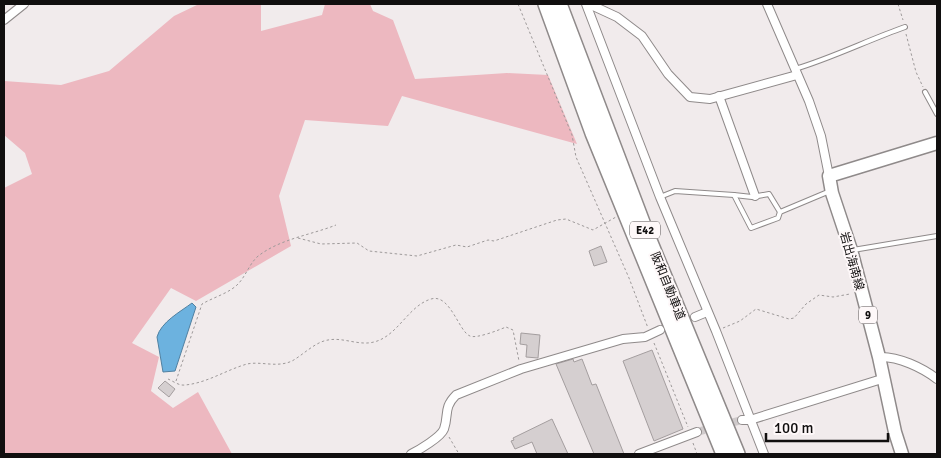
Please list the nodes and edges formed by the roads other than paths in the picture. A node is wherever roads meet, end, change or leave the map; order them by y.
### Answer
1 (24, 4) edge
2 (546, 4) edge
3 (558, 4) edge
4 (588, 4) edge
5 (768, 4) edge
6 (4, 20) edge
7 (905, 27) road end
8 (796, 72) junction
9 (925, 92) road end
10 (719, 96) junction
11 (937, 114) edge
12 (937, 143) edge
13 (829, 176) junction
14 (832, 190) junction
15 (734, 195) junction
16 (754, 196) junction
17 (660, 197) junction
18 (780, 212) junction
19 (937, 236) edge
20 (851, 250) junction
21 (707, 312) junction
22 (695, 317) dead end
23 (660, 330) dead end
24 (880, 357) junction
25 (885, 378) junction
26 (937, 380) edge
27 (746, 420) junction
28 (694, 433) tunnel mouth
29 (411, 454) edge
30 (639, 454) edge
31 (724, 454) edge
32 (737, 454) edge
33 (764, 454) edge
34 (902, 454) edge

1 - 6 street
2 - 31 highway, 阪和自動車道 / E42
3 - 32 highway, 阪和自動車道 / E42
4 - 10 street
4 - 17 street
5 - 8 street
7 - 8 lane
8 - 10 street
8 - 13 street
9 - 11 lane
10 - 16 street
12 - 13 main road
13 - 14 main road, 岩出海南線 / 9
14 - 18 lane
14 - 20 main road, 岩出海南線 / 9
15 - 16 lane
15 - 17 lane
15 - 18 lane
16 - 18 lane
17 - 21 street
19 - 20 lane
20 - 24 main road, 岩出海南線 / 9
21 - 22 street
21 - 27 street
23 - 29 street
24 - 25 main road, 岩出海南線 / 9
24 - 26 street
25 - 27 street
25 - 34 main road, 岩出海南線 / 9
27 - 33 street
28 - 30 street

